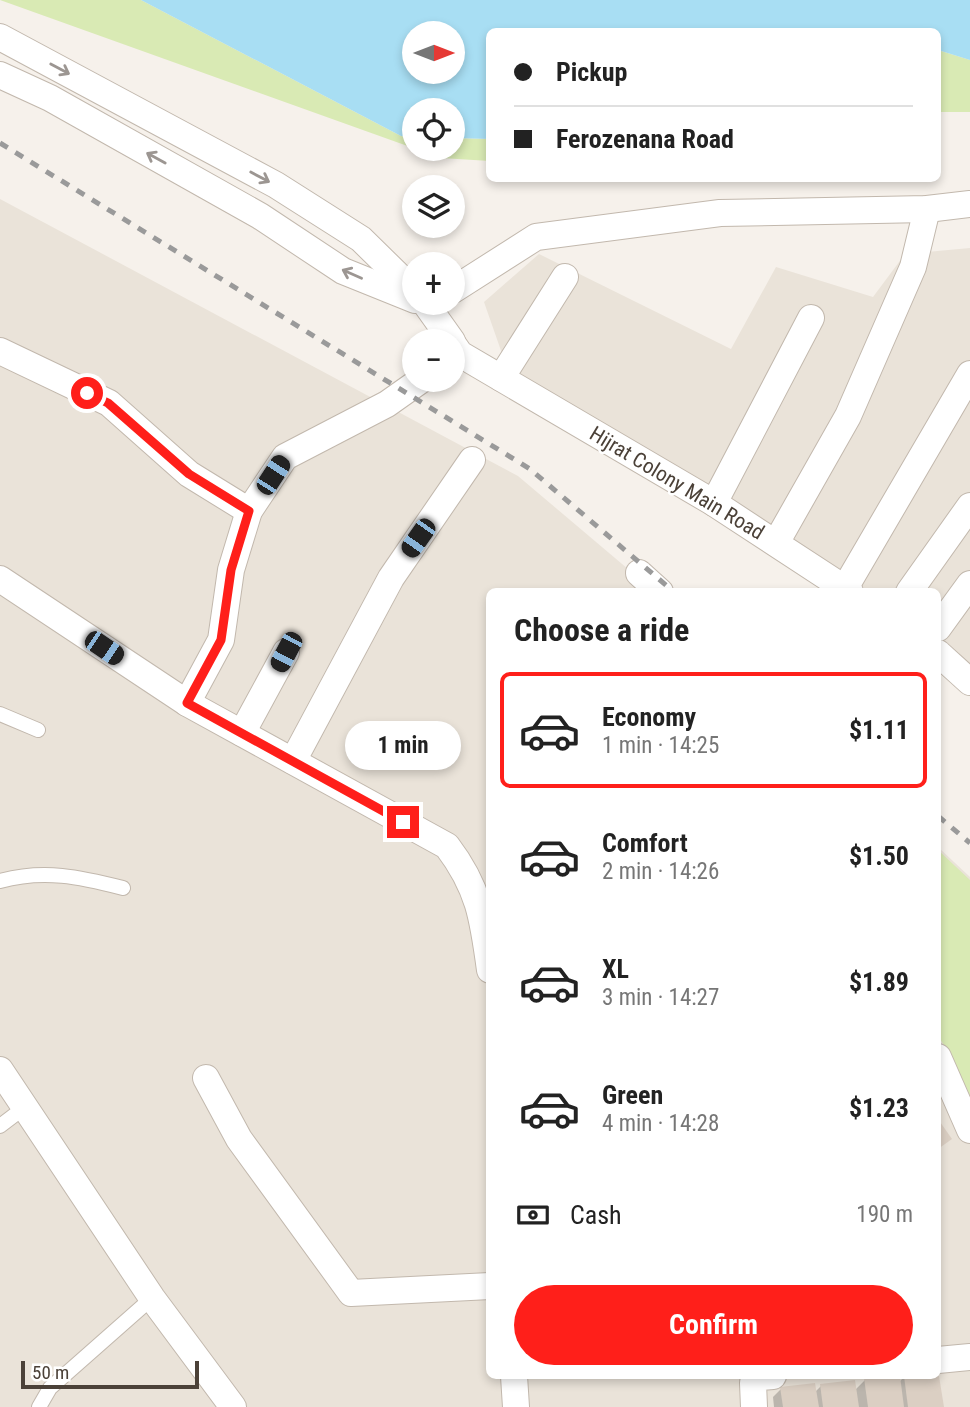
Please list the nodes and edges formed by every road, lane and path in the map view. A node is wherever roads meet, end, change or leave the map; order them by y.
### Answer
1 (0, 37) edge
2 (0, 75) edge
3 (970, 204) edge
4 (927, 209) junction
5 (565, 277) dead end
6 (402, 280) edge
7 (465, 282) edge
8 (402, 293) edge
9 (811, 318) dead end
10 (0, 351) edge
11 (465, 356) edge
12 (970, 374) edge
13 (501, 378) junction
14 (404, 392) edge
15 (472, 460) dead end
16 (714, 503) junction
17 (970, 506) edge
18 (249, 511) junction
19 (776, 543) junction
20 (639, 573) dead end
21 (0, 579) edge
22 (970, 584) edge
23 (656, 588) edge
24 (845, 588) edge
25 (849, 588) edge
26 (912, 588) edge
27 (941, 624) edge
28 (286, 652) dead end
29 (941, 656) edge
30 (970, 682) edge
31 (187, 703) junction
32 (0, 715) edge
33 (38, 730) dead end
34 (242, 733) junction
35 (293, 761) junction
36 (0, 881) edge
37 (123, 888) dead end
38 (486, 942) edge
39 (941, 1064) edge
40 (0, 1070) edge
41 (206, 1078) dead end
42 (25, 1107) junction
43 (0, 1126) edge
44 (970, 1130) edge
45 (486, 1286) edge
46 (152, 1298) junction
47 (970, 1357) edge
48 (941, 1360) edge
49 (514, 1379) edge
50 (39, 1407) edge
51 (233, 1407) edge
52 (516, 1407) edge

1 -> 6 street
8 -> 2 street
3 - 4 street
4 - 7 street
4 - 19 street
5 - 13 street
9 - 16 street
10 - 18 street
11 - 13 street, Hijrat Colony Main Road
12 - 25 street
13 - 16 street, Hijrat Colony Main Road
14 - 18 street
15 - 35 street
16 - 19 street, Hijrat Colony Main Road
17 - 26 street
18 - 31 street
19 - 24 street, Hijrat Colony Main Road
20 - 23 street
21 - 31 street
22 - 27 street
28 - 34 street
29 - 30 street
31 - 34 street
32 - 33 lane
34 - 35 street
35 - 38 street
36 - 37 lane
39 - 44 street
40 - 42 street
41 - 45 street
42 - 43 lane
42 - 46 street
46 - 50 lane
46 - 51 street
47 - 48 street
49 - 52 street

